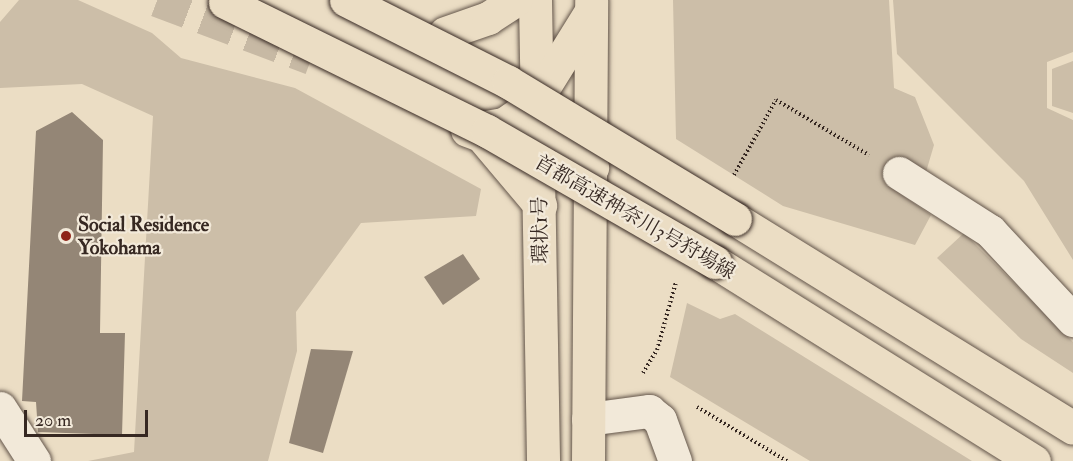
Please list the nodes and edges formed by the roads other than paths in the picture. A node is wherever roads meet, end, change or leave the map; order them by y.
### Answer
1 (346, 0) edge
2 (374, 0) edge
3 (516, 0) edge
4 (535, 0) edge
5 (223, 1) edge
6 (591, 6) edge
7 (445, 33) junction
8 (313, 58) tunnel mouth
9 (534, 103) junction
10 (469, 130) junction
11 (592, 167) junction
12 (899, 173) dead end
13 (540, 205) junction
14 (1073, 320) edge
15 (0, 408) edge
16 (588, 419) junction
17 (1073, 428) edge
18 (34, 461) edge
19 (543, 461) edge
20 (588, 461) edge
21 (675, 461) edge
22 (1034, 461) edge

1 - 17 main road, bridge
2 - 7 main road
3 - 7 main road
4 - 9 main road, 環状1号
5 - 22 main road, 首都高速神奈川3号狩場線, bridge
6 - 9 main road
6 - 11 main road
7 - 9 main road
8 - 10 main road
9 - 10 main road
9 - 11 main road
9 - 13 main road, 環状1号
10 - 13 main road
11 - 16 main road
12 - 14 lane
13 - 19 main road, 環状1号
15 - 18 lane
16 - 20 main road
16 - 21 lane

